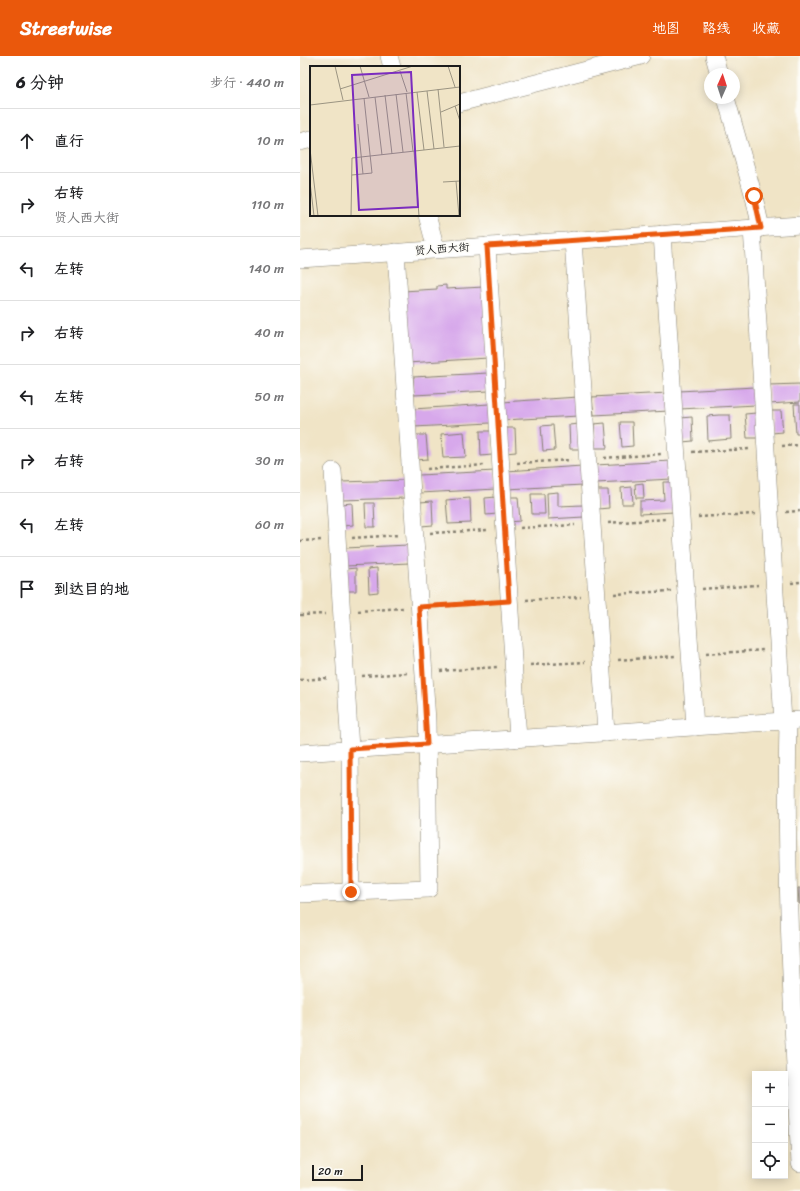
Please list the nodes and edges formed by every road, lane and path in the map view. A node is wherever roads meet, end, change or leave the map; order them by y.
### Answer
1 (389, 56) edge
2 (641, 56) edge
3 (714, 56) edge
4 (392, 66) edge
5 (717, 68) edge
6 (460, 103) edge
7 (728, 104) edge
8 (310, 139) edge
9 (300, 142) edge
10 (427, 216) edge
11 (800, 225) edge
12 (756, 228) junction
13 (662, 234) junction
14 (574, 240) junction
15 (487, 246) junction
16 (436, 249) junction
17 (396, 252) junction
18 (300, 258) edge
19 (333, 471) dead end
20 (800, 511) edge
21 (770, 513) junction
22 (681, 518) junction
23 (592, 524) junction
24 (505, 529) junction
25 (414, 534) junction
26 (337, 539) junction
27 (300, 542) edge
28 (800, 582) edge
29 (774, 584) junction
30 (686, 590) junction
31 (597, 596) junction
32 (509, 601) junction
33 (419, 607) junction
34 (342, 612) junction
35 (300, 615) edge
36 (778, 649) junction
37 (690, 655) junction
38 (601, 661) junction
39 (514, 666) junction
40 (424, 672) junction
41 (346, 677) junction
42 (300, 680) edge
43 (790, 721) edge
44 (694, 727) junction
45 (606, 733) junction
46 (518, 738) junction
47 (427, 744) junction
48 (350, 749) junction
49 (300, 753) edge
50 (351, 892) junction
51 (300, 894) edge
52 (800, 1163) edge

1 - 4 street
2 - 6 street
3 - 5 street
7 - 12 street
8 - 9 street
10 - 16 street
11 - 12 street, 贤人西大街
12 - 13 street, 贤人西大街
12 - 21 street
13 - 14 street, 贤人西大街
13 - 22 street
14 - 15 street, 贤人西大街
14 - 23 street
15 - 16 street, 贤人西大街
15 - 24 street
16 - 17 street, 贤人西大街
17 - 18 street, 贤人西大街
17 - 25 street
19 - 26 street
20 - 21 path
21 - 22 path
21 - 29 street
22 - 23 path
22 - 30 street
23 - 24 path
23 - 31 street
24 - 25 path
24 - 32 street
25 - 26 path
25 - 33 street
26 - 27 path
26 - 34 street
28 - 29 path
29 - 30 path
29 - 36 street
30 - 31 path
30 - 37 street
31 - 32 path
31 - 38 street
32 - 33 path
32 - 39 street
33 - 34 path
33 - 40 street
34 - 35 path
34 - 41 street
36 - 37 path
36 - 43 street
37 - 38 path
37 - 44 street
38 - 39 path
38 - 45 street
39 - 40 path
39 - 46 street
40 - 41 path
40 - 47 street
41 - 42 path
41 - 48 street
43 - 44 street
43 - 52 street
44 - 45 street
45 - 46 street
46 - 47 street
47 - 48 street
47 - 50 street
48 - 49 street
48 - 50 street
50 - 51 street

